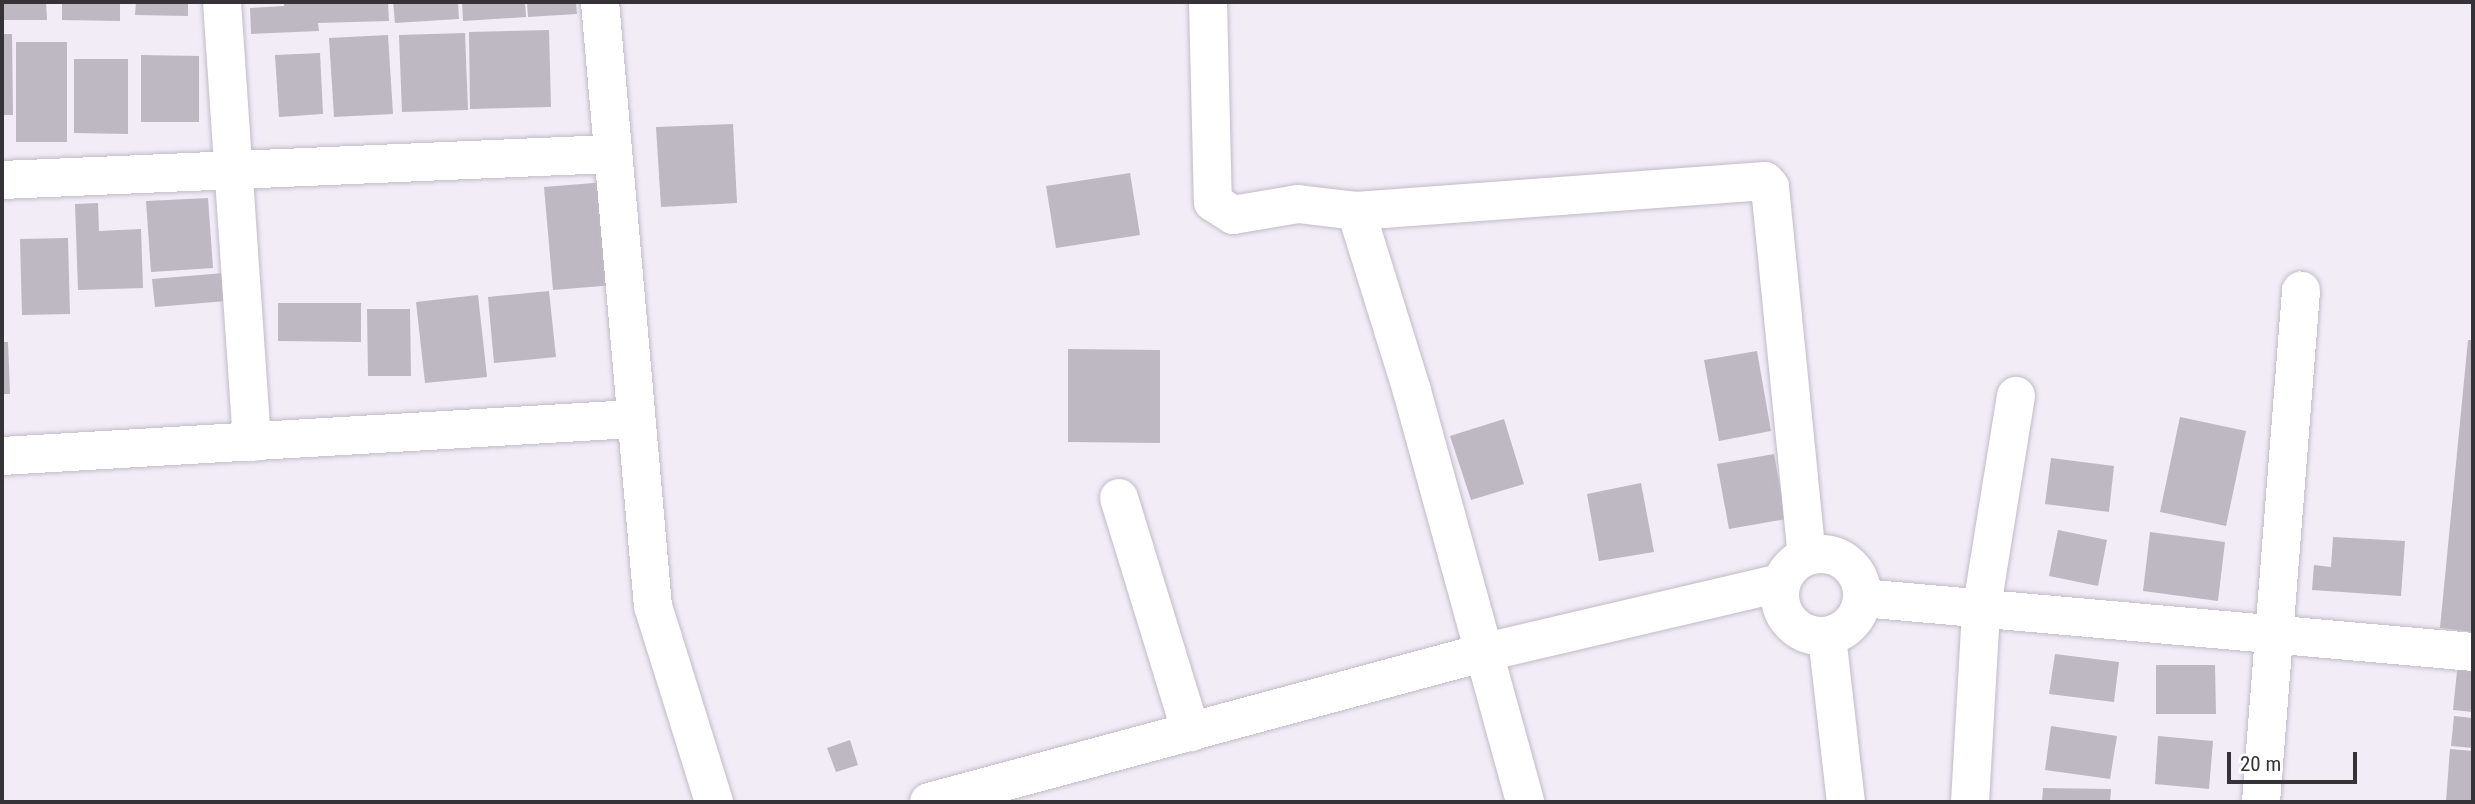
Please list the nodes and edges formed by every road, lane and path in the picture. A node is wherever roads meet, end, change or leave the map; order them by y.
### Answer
1 (222, 2) edge
2 (600, 2) edge
3 (1208, 2) edge
4 (609, 154) junction
5 (233, 169) junction
6 (2, 180) edge
7 (1356, 211) junction
8 (2301, 291) dead end
9 (2016, 396) dead end
10 (633, 419) junction
11 (252, 443) junction
12 (2, 456) edge
13 (1119, 498) dead end
14 (1807, 555) junction
15 (1781, 583) junction
16 (1862, 598) junction
17 (1981, 612) junction
18 (1827, 636) junction
19 (2275, 637) junction
20 (2473, 652) edge
21 (1482, 653) junction
22 (1191, 732) junction
23 (714, 802) edge
24 (929, 802) edge
25 (1525, 802) edge
26 (1846, 802) edge
27 (1970, 802) edge
28 (2261, 802) edge

1 - 5 street
2 - 4 street
3 - 7 street
4 - 5 street
4 - 10 street
5 - 6 street
5 - 11 street
7 - 14 street
7 - 21 street
8 - 19 street
9 - 17 street
10 - 11 street
10 - 23 street
11 - 12 street
13 - 22 street
14 - 15 street
14 - 16 street
15 - 18 street
15 - 21 street
16 - 17 street
16 - 18 street
17 - 19 street
17 - 27 street
18 - 26 street
19 - 20 street
19 - 28 street
21 - 22 street
21 - 25 street
22 - 24 street

